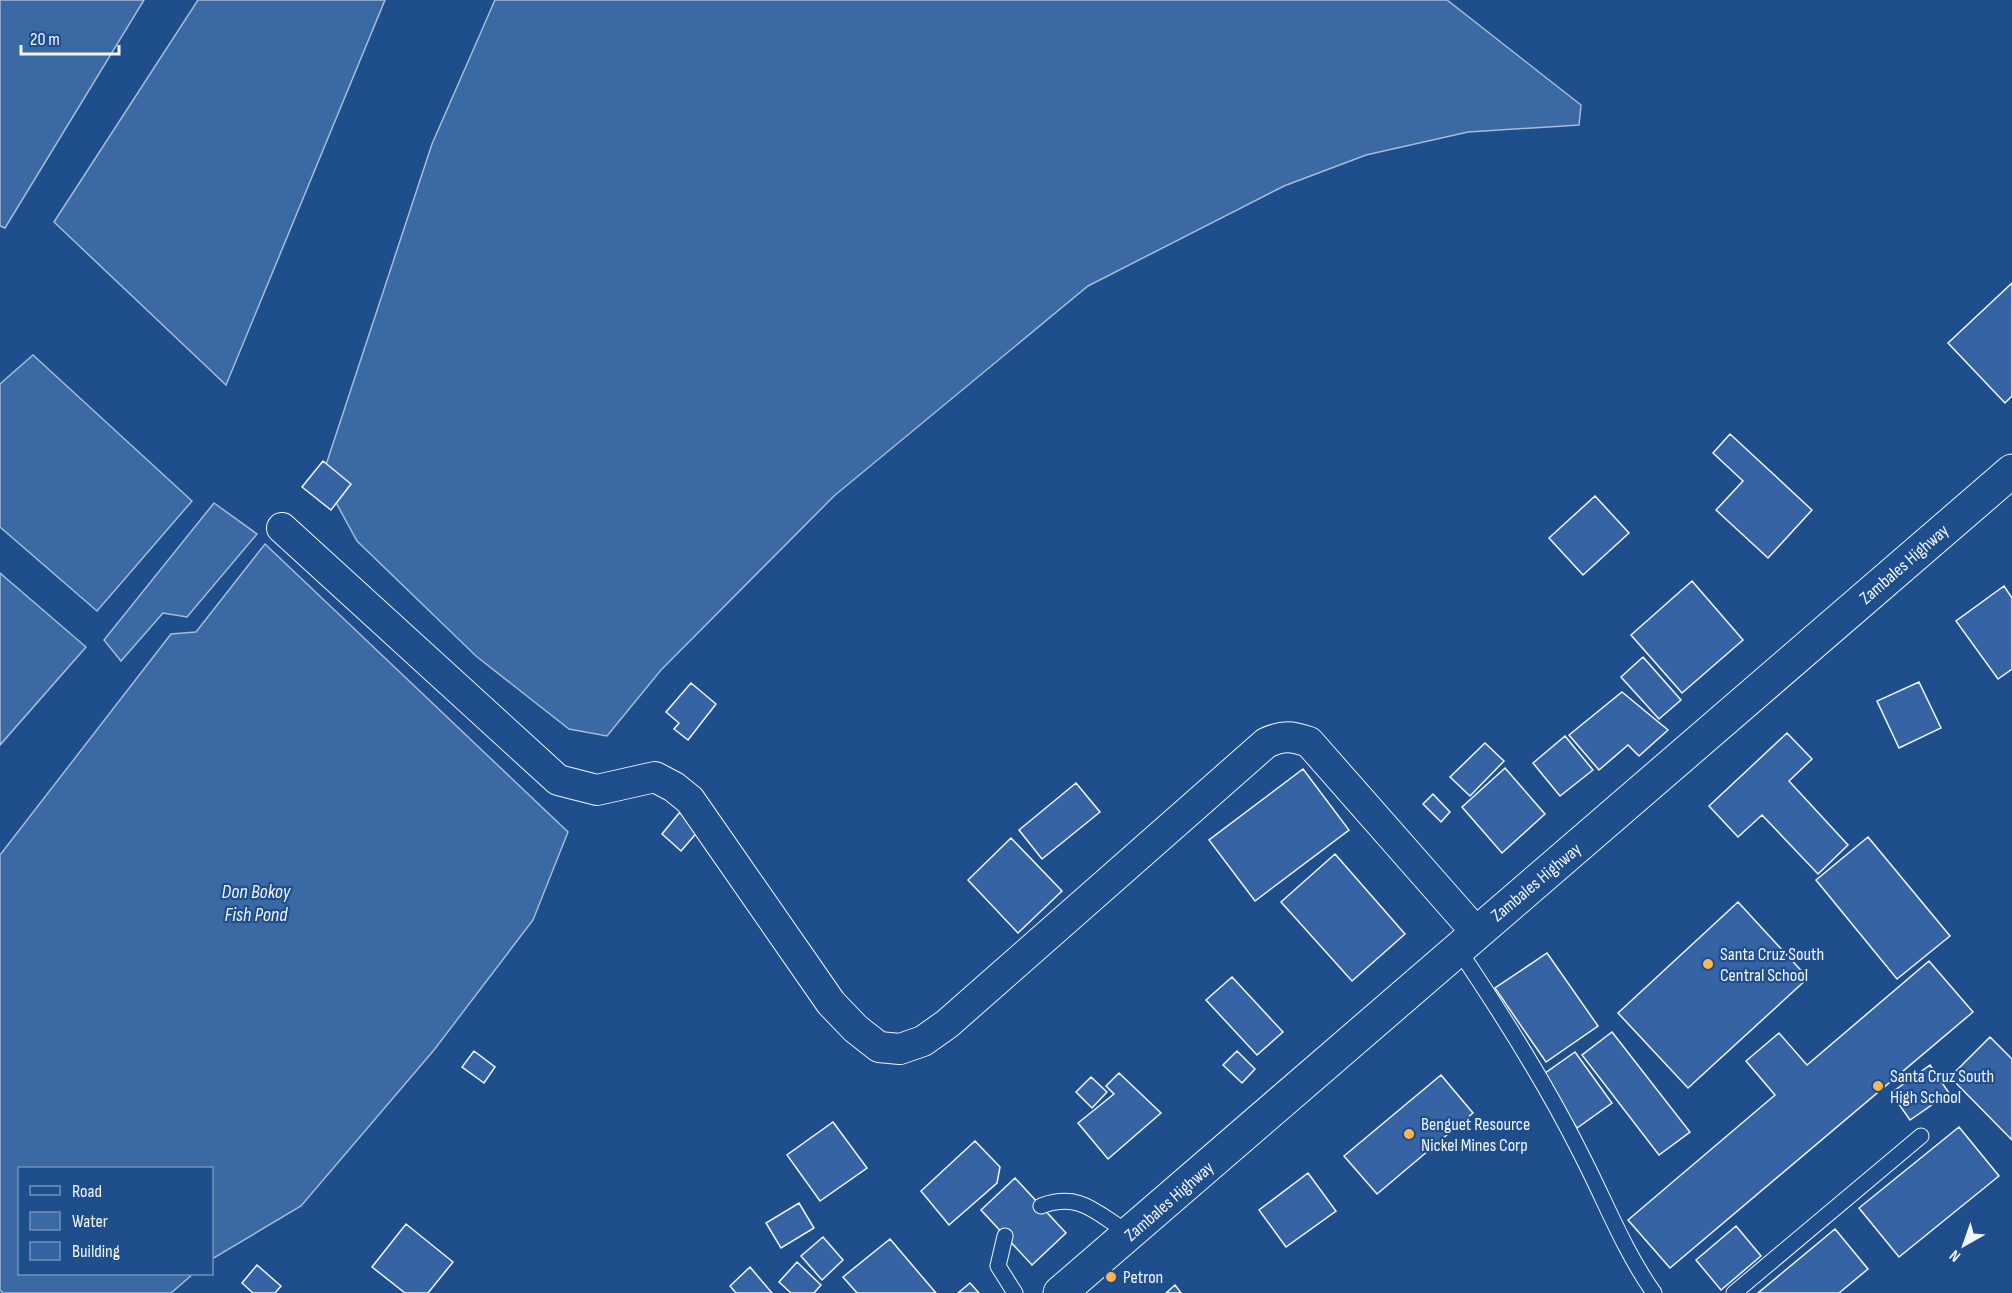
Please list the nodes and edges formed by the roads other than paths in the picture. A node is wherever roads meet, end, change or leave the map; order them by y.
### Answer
1 (2012, 471) edge
2 (282, 528) dead end
3 (1468, 941) junction
4 (1921, 1136) dead end
5 (1041, 1206) dead end
6 (1131, 1234) junction
7 (1005, 1236) dead end
8 (1015, 1293) edge
9 (1060, 1293) edge
10 (1654, 1293) edge
11 (1734, 1293) edge

1 - 3 main road, Zambales Highway
2 - 3 street
3 - 6 main road, Zambales Highway
3 - 10 lane
4 - 11 lane
5 - 6 lane
6 - 9 main road, Zambales Highway
7 - 8 lane

